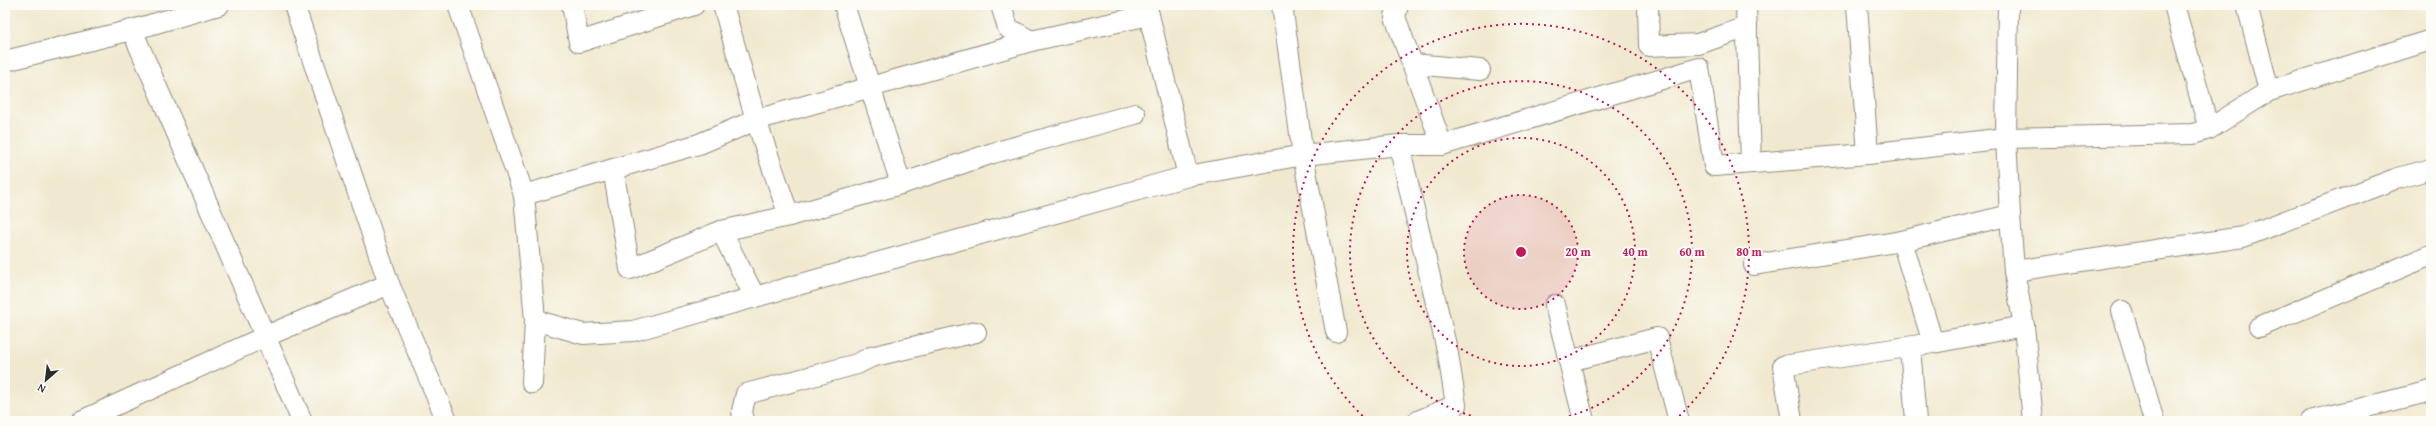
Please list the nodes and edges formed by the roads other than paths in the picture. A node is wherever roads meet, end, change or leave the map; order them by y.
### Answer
1 (219, 5) edge
2 (294, 5) edge
3 (458, 5) edge
4 (572, 5) edge
5 (694, 5) edge
6 (723, 5) edge
7 (844, 5) edge
8 (1000, 5) edge
9 (1282, 5) edge
10 (1398, 5) edge
11 (1648, 5) edge
12 (1746, 5) edge
13 (1857, 5) edge
14 (2008, 5) edge
15 (2174, 5) edge
16 (2247, 5) edge
17 (1147, 10) edge
18 (1747, 27) junction
19 (132, 30) junction
20 (1031, 41) junction
21 (2429, 47) edge
22 (5, 61) edge
23 (1413, 64) junction
24 (1480, 70) dead end
25 (870, 88) junction
26 (2269, 91) junction
27 (1135, 114) dead end
28 (756, 120) junction
29 (2209, 129) junction
30 (2006, 138) junction
31 (1399, 145) junction
32 (1442, 145) junction
33 (1868, 154) junction
34 (1303, 155) junction
35 (1751, 164) junction
36 (613, 169) junction
37 (2431, 169) edge
38 (1188, 176) junction
39 (900, 184) junction
40 (524, 195) junction
41 (2010, 215) junction
42 (789, 216) junction
43 (722, 231) junction
44 (1902, 241) junction
45 (2431, 255) edge
46 (1754, 265) dead end
47 (2014, 271) junction
48 (389, 284) junction
49 (754, 295) junction
50 (1555, 305) dead end
51 (2122, 311) dead end
52 (535, 320) junction
53 (2024, 326) junction
54 (2259, 327) dead end
55 (976, 332) dead end
56 (1336, 332) dead end
57 (264, 337) junction
58 (1933, 343) junction
59 (1910, 347) junction
60 (1569, 361) junction
61 (532, 383) dead end
62 (2431, 391) edge
63 (81, 421) edge
64 (302, 421) edge
65 (447, 421) edge
66 (744, 421) edge
67 (1418, 421) edge
68 (1584, 421) edge
69 (1679, 421) edge
70 (1792, 421) edge
71 (1916, 421) edge
72 (2033, 421) edge
73 (2154, 421) edge
74 (2310, 421) edge

1 - 19 street
2 - 48 street
3 - 40 street
4 - 5 street
6 - 28 street
7 - 25 street
8 - 20 street
9 - 34 street
10 - 23 street
11 - 18 street
12 - 18 street
13 - 33 street
14 - 30 street
15 - 29 street
16 - 26 street
17 - 20 street
17 - 38 street
18 - 35 street
19 - 22 street
19 - 57 street
20 - 25 street
21 - 26 street
23 - 24 street
23 - 32 street
25 - 28 street
25 - 39 street
26 - 29 street
27 - 39 street
28 - 36 street
28 - 42 street
29 - 30 street
30 - 33 street
30 - 41 street
31 - 32 street
31 - 34 street
31 - 67 street
32 - 35 street
33 - 35 street
34 - 38 street
34 - 56 street
36 - 40 street
36 - 43 street
37 - 47 street
38 - 49 street
39 - 42 street
40 - 52 street
41 - 44 street
41 - 47 street
42 - 43 street
43 - 49 street
44 - 46 street
44 - 58 street
45 - 54 street
47 - 53 street
48 - 57 street
48 - 65 street
49 - 52 street
50 - 60 street
51 - 73 street
52 - 61 street
53 - 58 street
53 - 72 street
55 - 66 street
57 - 63 street
57 - 64 street
58 - 59 street
59 - 70 street
59 - 71 street
60 - 68 street
60 - 69 street
62 - 74 street

